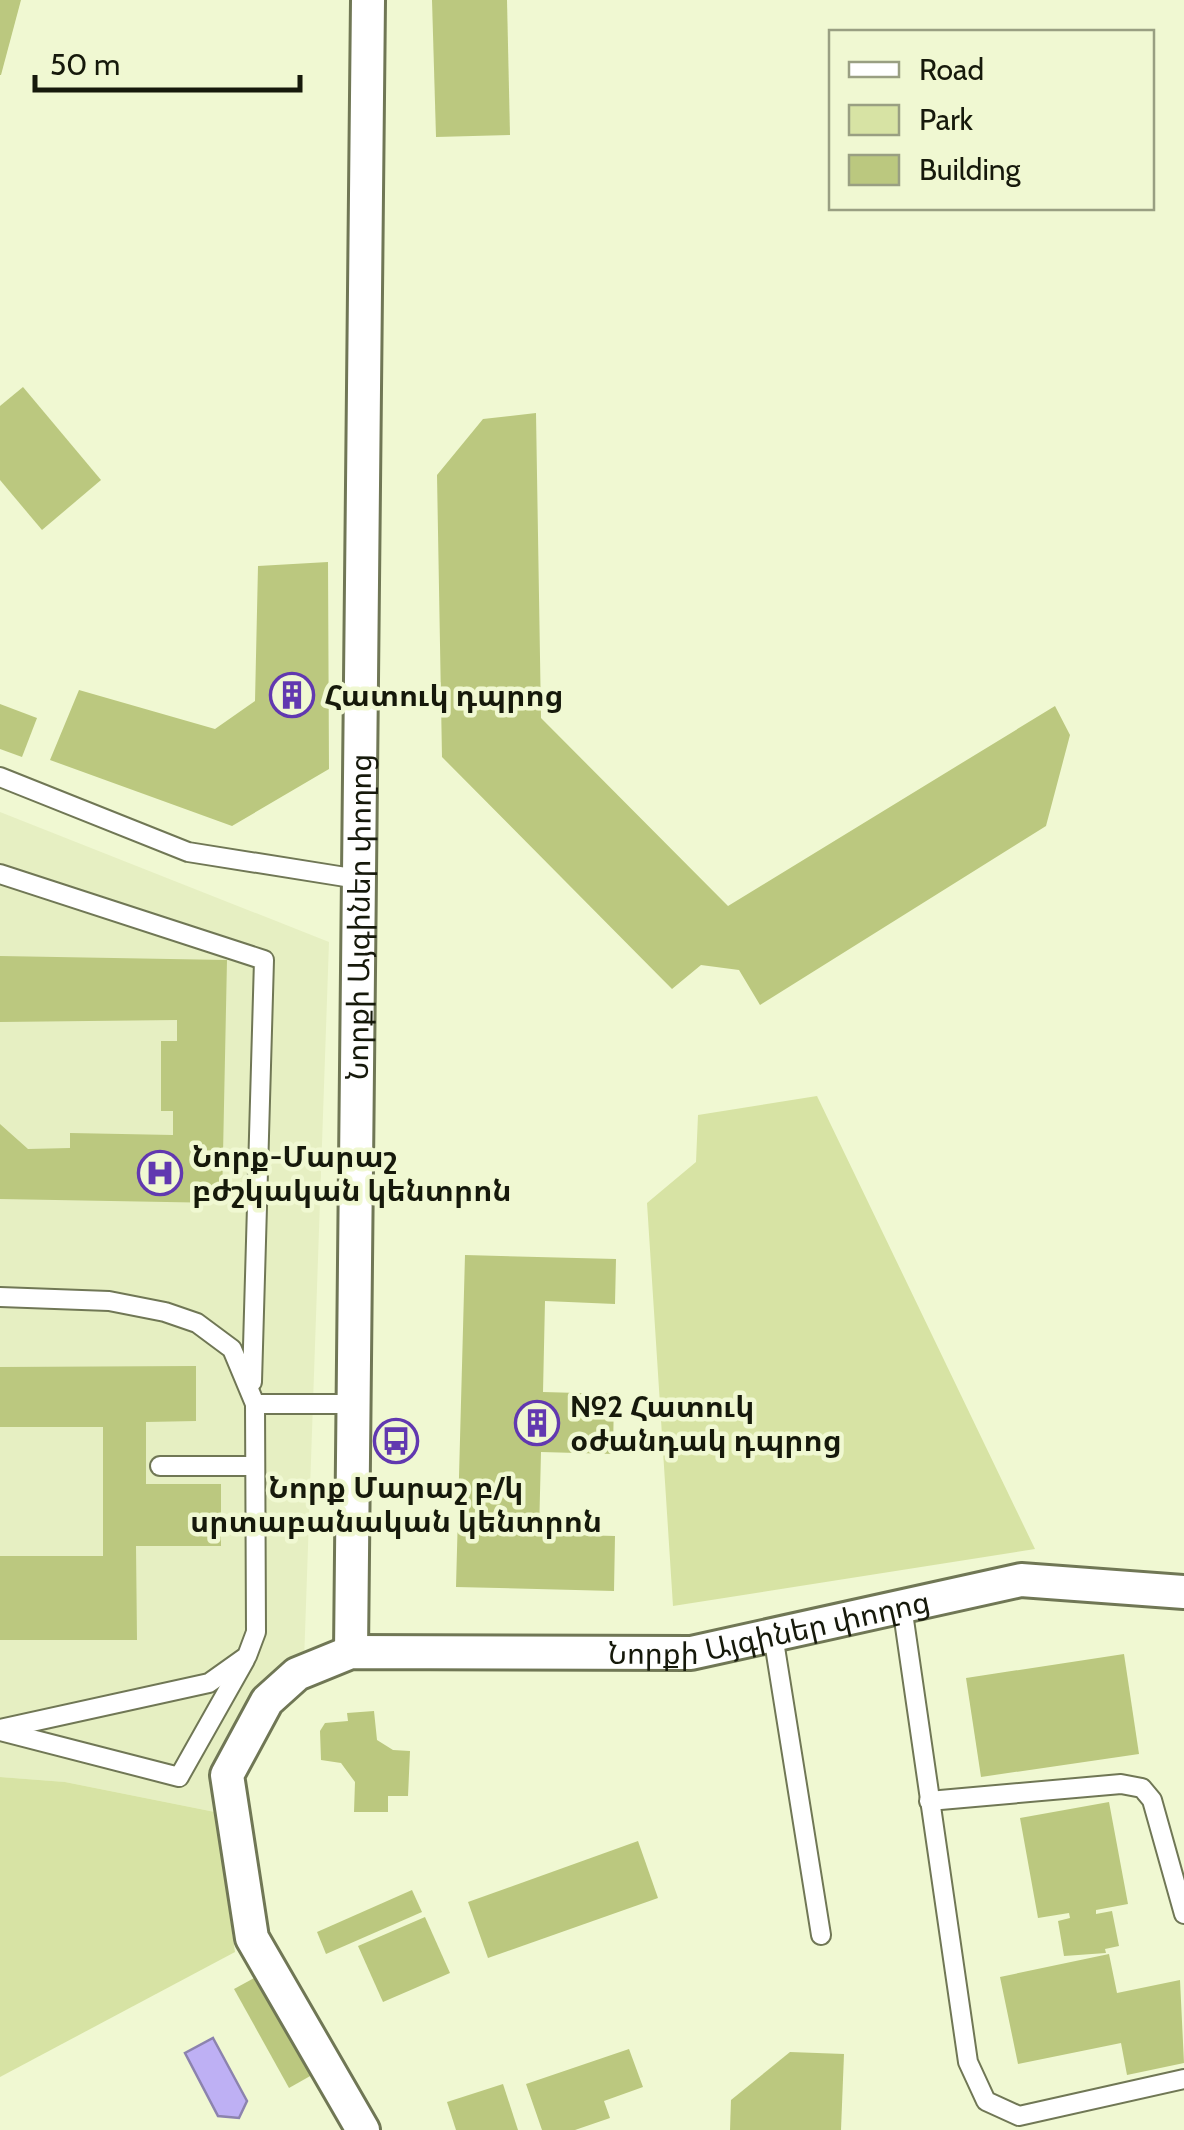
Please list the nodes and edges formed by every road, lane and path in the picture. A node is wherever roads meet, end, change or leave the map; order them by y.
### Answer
1 (363, 4) edge
2 (0, 777) edge
3 (0, 874) edge
4 (358, 878) junction
5 (0, 1297) edge
6 (253, 1397) junction
7 (353, 1404) junction
8 (160, 1466) dead end
9 (254, 1466) junction
10 (1184, 1592) edge
11 (902, 1606) junction
12 (773, 1635) junction
13 (351, 1652) junction
14 (247, 1656) junction
15 (0, 1730) edge
16 (929, 1800) junction
17 (1184, 1914) edge
18 (821, 1935) dead end
19 (1184, 2079) edge
20 (363, 2130) edge

1 - 4 street, Նորքի Այգիներ փողոց
2 - 4 lane
3 - 6 lane
4 - 7 street, Նորքի Այգիներ փողոց
5 - 6 lane
6 - 7 lane
6 - 9 lane
7 - 13 street, Նորքի Այգիներ փողոց
8 - 9 lane
9 - 14 lane
10 - 11 street, Նորքի Այգիներ փողոց
11 - 12 street, Նորքի Այգիներ փողոց
11 - 16 lane
12 - 13 street, Նորքի Այգիներ փողոց
12 - 18 lane
13 - 20 street, Նորքի Այգիներ փողոց
14 - 15 lane
14 - 15 lane
16 - 17 lane
16 - 19 lane

